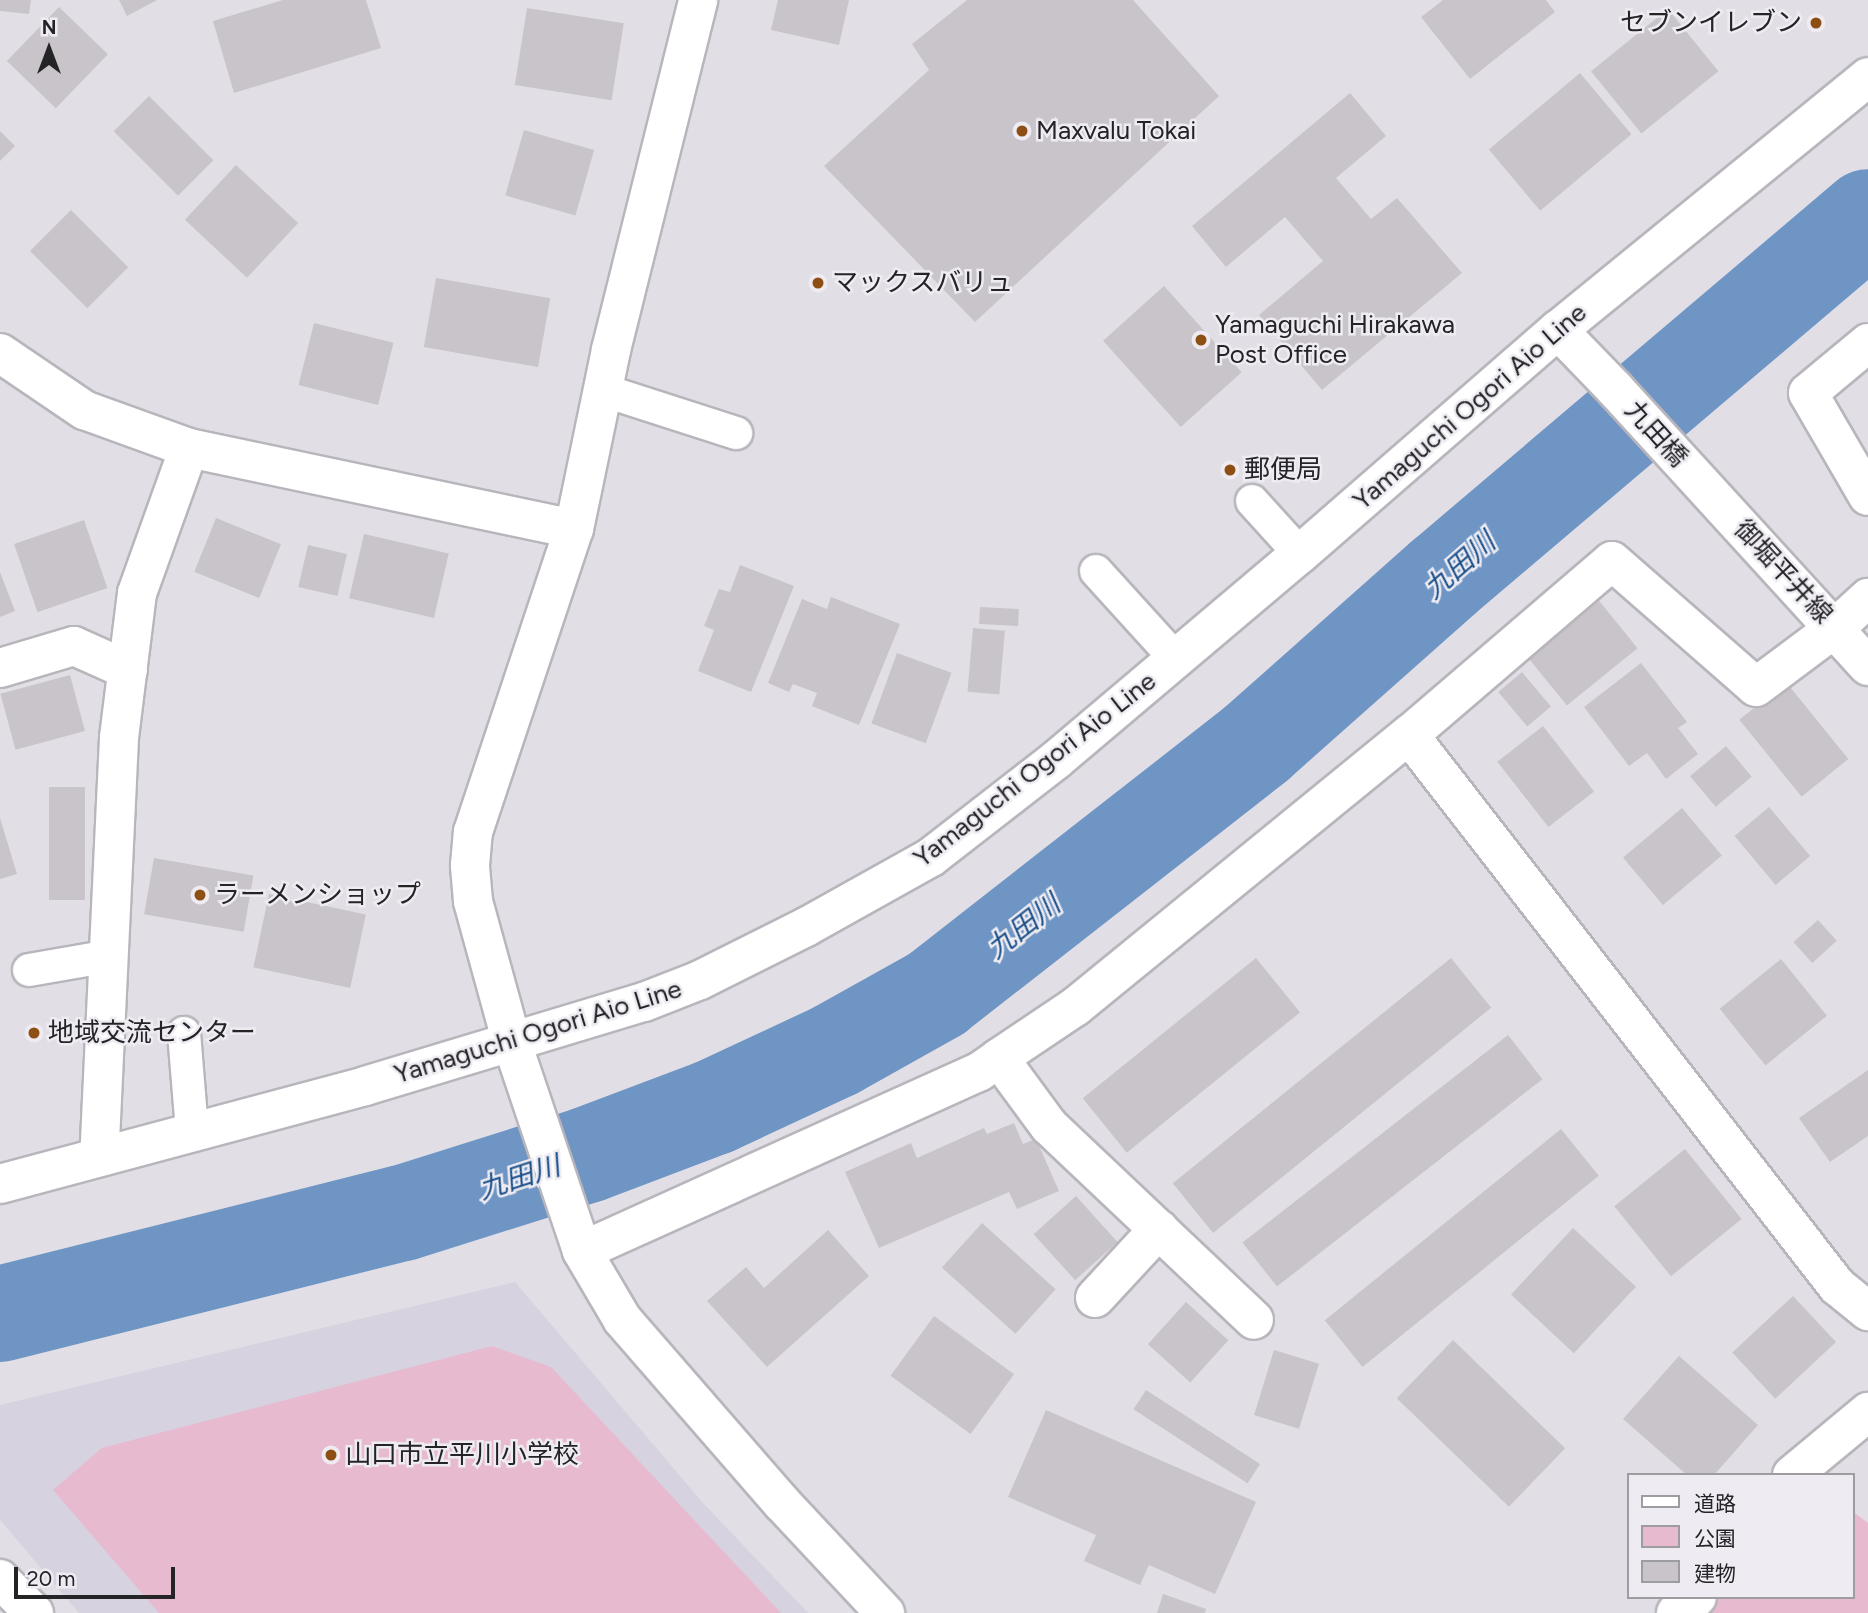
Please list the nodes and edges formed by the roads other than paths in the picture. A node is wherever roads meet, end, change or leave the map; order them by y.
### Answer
1 (698, 0) edge
2 (1868, 77) edge
3 (1558, 330) junction
4 (1868, 343) edge
5 (0, 353) edge
6 (602, 390) junction
7 (736, 433) dead end
8 (189, 448) junction
9 (1697, 479) joint
10 (1868, 496) edge
11 (1252, 501) dead end
12 (574, 529) junction
13 (1300, 554) junction
14 (1096, 570) dead end
15 (1868, 598) edge
16 (1835, 628) junction
17 (1175, 658) junction
18 (1868, 666) edge
19 (0, 668) edge
20 (128, 670) junction
21 (1409, 736) junction
22 (110, 956) junction
23 (29, 970) dead end
24 (184, 1033) dead end
25 (512, 1043) junction
26 (999, 1058) junction
27 (192, 1131) junction
28 (99, 1156) junction
29 (0, 1184) edge
30 (1159, 1229) junction
31 (579, 1242) junction
32 (1095, 1298) dead end
33 (1868, 1311) edge
34 (1254, 1320) dead end
35 (1868, 1412) edge
36 (1794, 1473) edge
37 (0, 1579) edge
38 (1694, 1599) edge
39 (34, 1613) edge
40 (885, 1613) edge
41 (1676, 1613) edge

1 - 6 street
2 - 3 street, Yamaguchi Ogori Aio Line
3 - 9 street, 九田橋
3 - 13 street, Yamaguchi Ogori Aio Line
4 - 10 street
5 - 8 street
6 - 7 lane
6 - 12 street
8 - 12 street
8 - 20 street
9 - 16 street, 御堀平井線
11 - 13 lane
12 - 25 street
13 - 17 street, Yamaguchi Ogori Aio Line
14 - 17 lane
15 - 16 street
16 - 18 street, 御堀平井線
16 - 21 street
17 - 25 street, Yamaguchi Ogori Aio Line
19 - 20 street
20 - 22 street
21 - 26 street
21 - 33 street
22 - 23 lane
22 - 28 street
24 - 27 lane
25 - 27 street, Yamaguchi Ogori Aio Line
25 - 31 street
26 - 30 street
26 - 31 street
27 - 28 street, Yamaguchi Ogori Aio Line
28 - 29 street, Yamaguchi Ogori Aio Line
30 - 32 street
30 - 34 street
31 - 40 street
35 - 36 street
37 - 39 street
38 - 41 street

